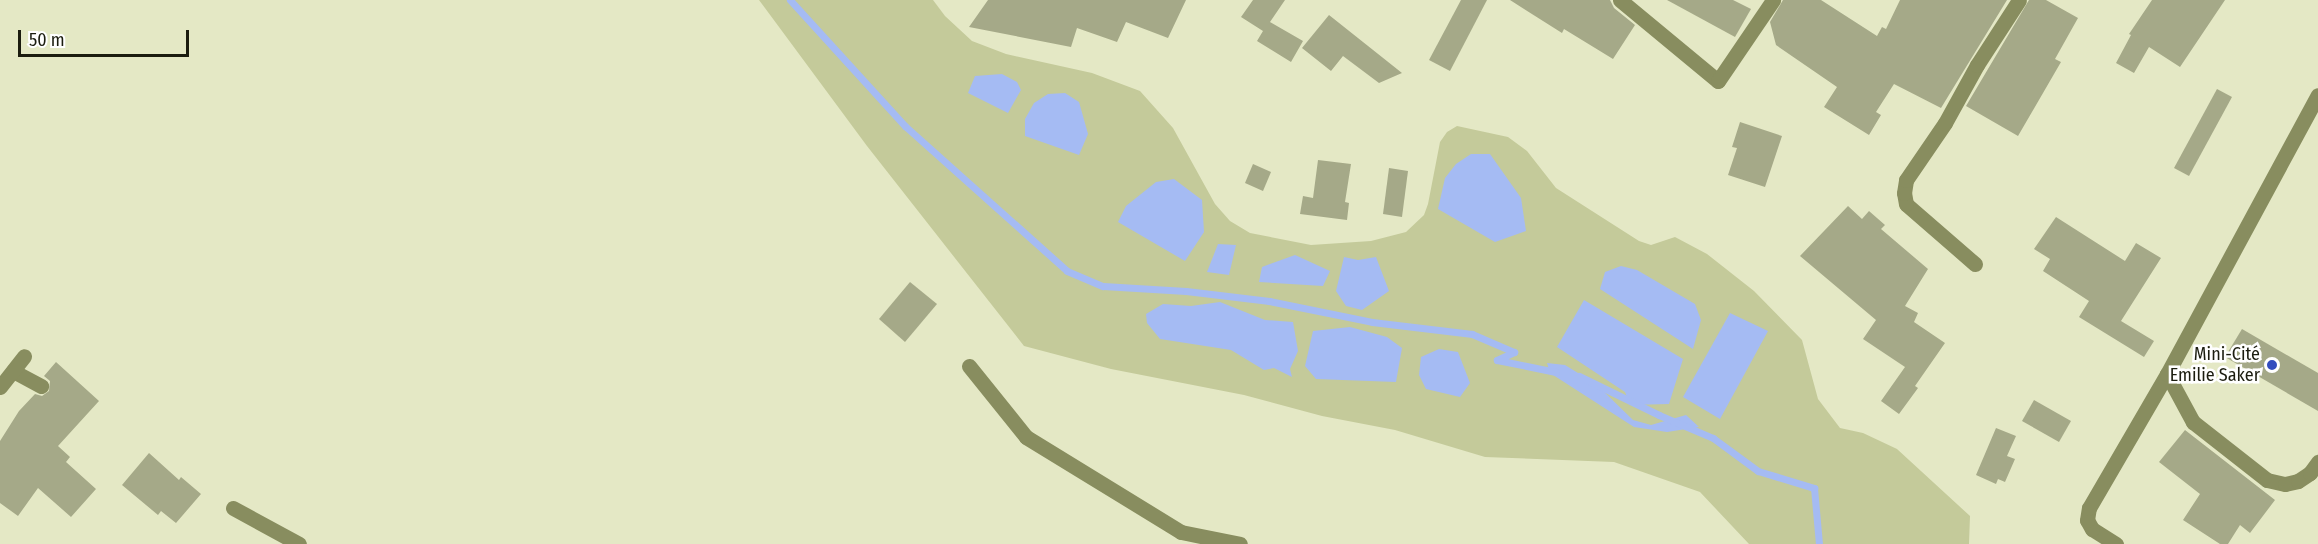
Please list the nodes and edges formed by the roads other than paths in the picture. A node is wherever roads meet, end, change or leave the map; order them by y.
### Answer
1 (1620, 0) edge
2 (1773, 0) edge
3 (2019, 0) edge
4 (2318, 95) edge
5 (1975, 264) dead end
6 (24, 356) dead end
7 (969, 366) dead end
8 (13, 371) junction
9 (2167, 374) junction
10 (41, 386) dead end
11 (0, 387) edge
12 (2318, 462) edge
13 (233, 508) dead end
14 (299, 544) edge
15 (1240, 544) edge
16 (2116, 544) edge

1 - 2 street
3 - 5 street
4 - 9 street
6 - 8 street
7 - 15 street
8 - 10 street
8 - 11 street
9 - 12 street
9 - 16 street
13 - 14 street

